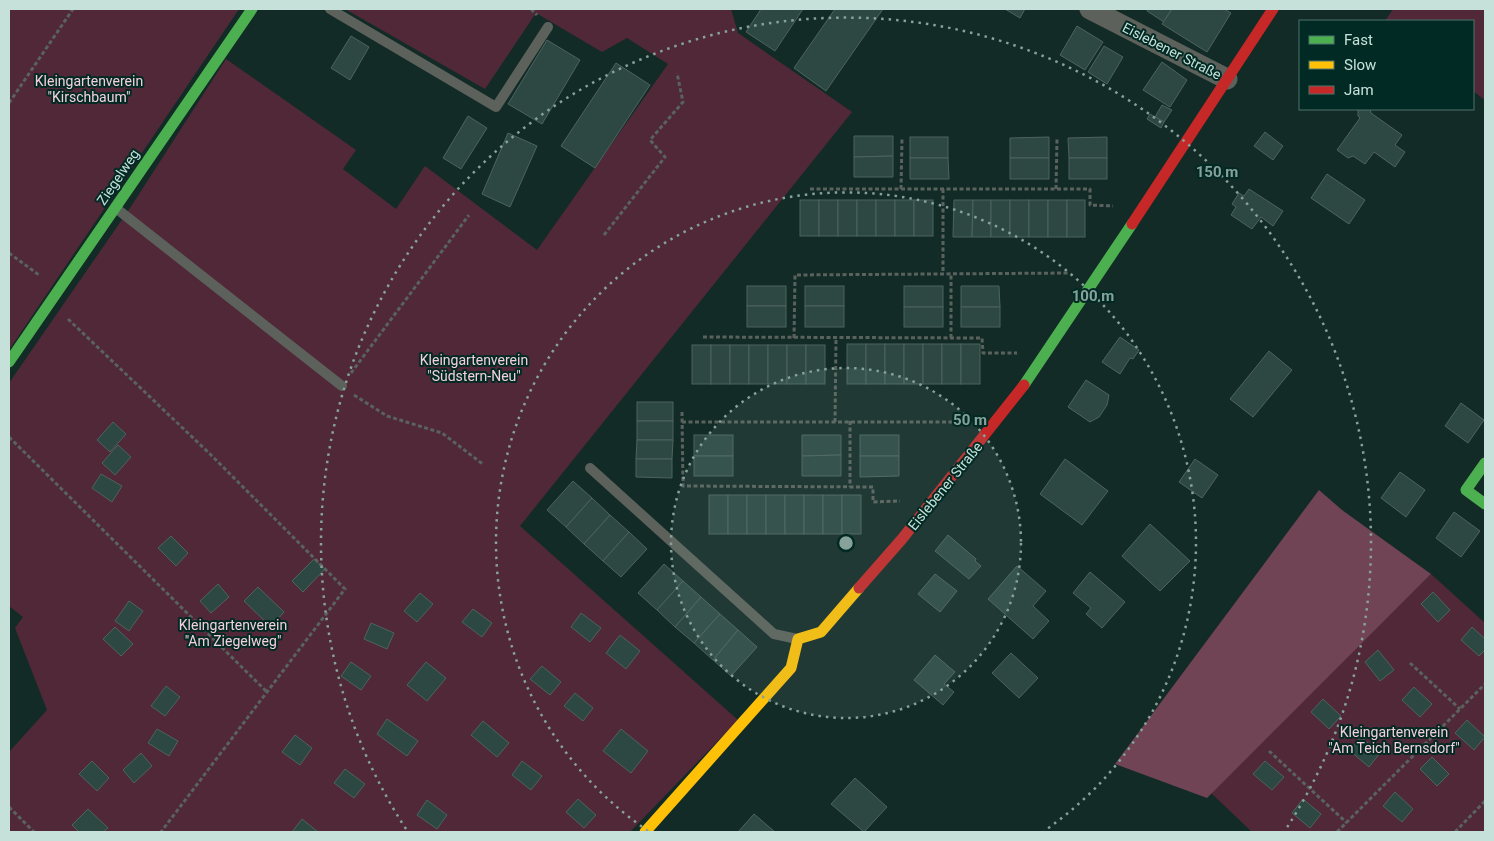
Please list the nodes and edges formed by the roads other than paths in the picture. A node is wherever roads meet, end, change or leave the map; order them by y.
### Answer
1 (252, 9) edge
2 (330, 9) edge
3 (1090, 9) edge
4 (1273, 9) edge
5 (548, 27) dead end
6 (1227, 79) junction
7 (115, 208) junction
8 (9, 362) edge
9 (342, 386) road end
10 (1485, 463) edge
11 (590, 468) dead end
12 (1485, 504) edge
13 (798, 639) junction
14 (644, 832) edge

1 - 7 street, Ziegelweg
2 - 5 lane
3 - 6 street, Eislebener Straße
4 - 6 street, Eislebener Straße
6 - 13 street, Eislebener Straße
7 - 8 street, Ziegelweg
7 - 9 lane
10 - 12 street
11 - 13 lane
13 - 14 street

